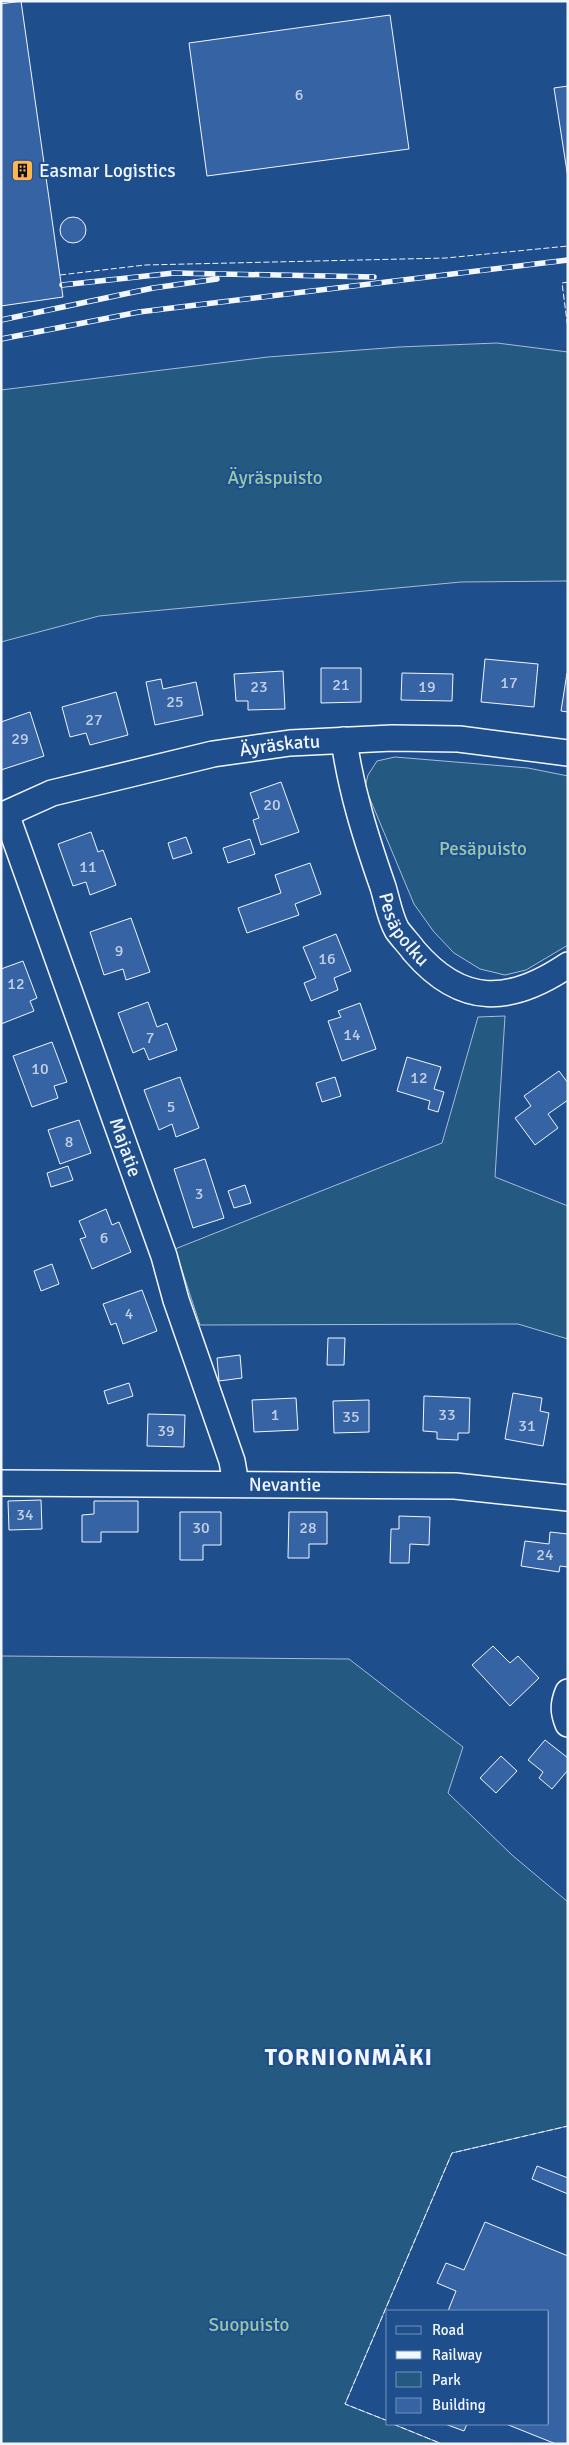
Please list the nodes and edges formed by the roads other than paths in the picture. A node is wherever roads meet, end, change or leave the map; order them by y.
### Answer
1 (344, 740) junction
2 (568, 753) edge
3 (4, 815) edge
4 (568, 965) edge
5 (1, 1483) edge
6 (236, 1484) junction
7 (568, 1498) edge
8 (568, 1692) edge
9 (568, 1724) edge

1 - 2 street, Äyräskatu
1 - 3 street, Äyräskatu
1 - 4 street, Pesäpolku
3 - 6 street, Majatie
5 - 6 street, Nevantie
6 - 7 street, Nevantie
8 - 9 street

